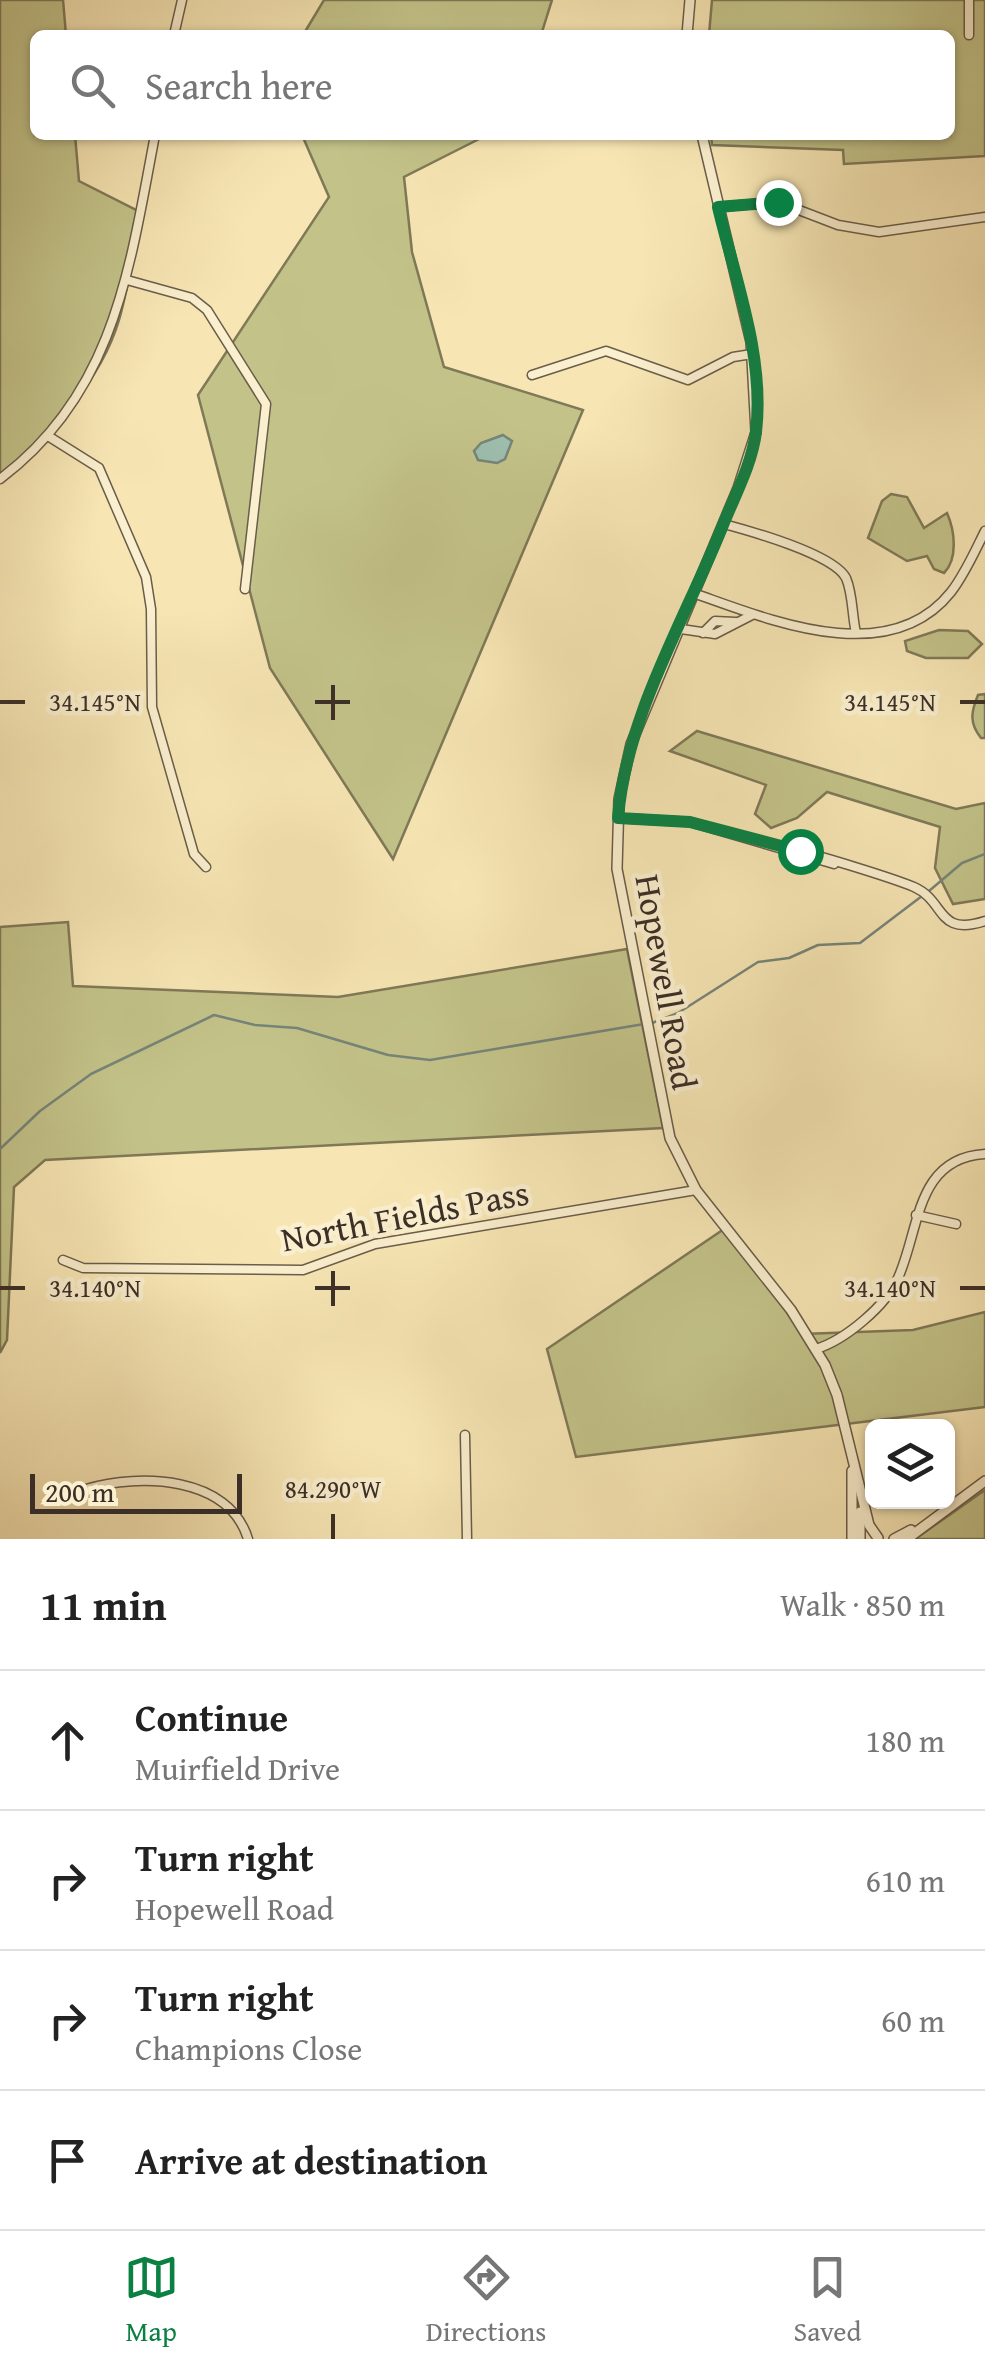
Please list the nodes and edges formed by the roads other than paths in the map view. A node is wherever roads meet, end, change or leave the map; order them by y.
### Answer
1 (182, 0) edge
2 (690, 0) edge
3 (969, 0) edge
4 (175, 30) edge
5 (687, 30) edge
6 (968, 35) dead end
7 (154, 140) edge
8 (703, 140) edge
9 (718, 207) junction
10 (985, 217) edge
11 (127, 280) junction
12 (752, 354) junction
13 (532, 375) dead end
14 (48, 436) junction
15 (0, 479) edge
16 (724, 524) junction
17 (985, 530) edge
18 (245, 588) dead end
19 (696, 594) junction
20 (761, 616) junction
21 (681, 628) junction
22 (856, 633) junction
23 (618, 818) junction
24 (206, 867) dead end
25 (985, 921) edge
26 (985, 1154) edge
27 (696, 1190) junction
28 (916, 1214) junction
29 (956, 1224) dead end
30 (64, 1260) dead end
31 (816, 1349) junction
32 (465, 1435) dead end
33 (852, 1457) junction
34 (852, 1471) junction
35 (985, 1481) edge
36 (86, 1489) dead end
37 (939, 1513) junction
38 (248, 1539) edge
39 (466, 1539) edge
40 (852, 1539) edge
41 (862, 1539) edge
42 (879, 1539) edge
43 (894, 1539) edge
44 (907, 1539) edge

1 - 4 street
2 - 5 street
3 - 6 street
7 - 11 street
8 - 9 street, Hopewell Road
9 - 10 street
9 - 12 street, Hopewell Road
11 - 14 street
11 - 18 street
12 - 13 street
12 - 16 street, Hopewell Road
14 - 15 street
14 - 24 street
16 - 19 street, Hopewell Road
16 - 22 street
17 - 22 street
19 - 20 street
19 - 21 street, Hopewell Road
20 - 21 street
20 - 22 street
21 - 23 street, Hopewell Road
23 - 25 street
23 - 27 street, Hopewell Road
26 - 28 street
27 - 30 street, North Fields Pass
27 - 31 street, Hopewell Road
28 - 29 street
28 - 31 street
31 - 33 street, Hopewell Road
32 - 39 street
33 - 34 street, Hopewell Road
33 - 42 street, Hopewell Road
34 - 40 street
34 - 41 street, Hopewell Road
35 - 37 street
36 - 38 street
37 - 43 street
37 - 44 street
41 - 42 street

